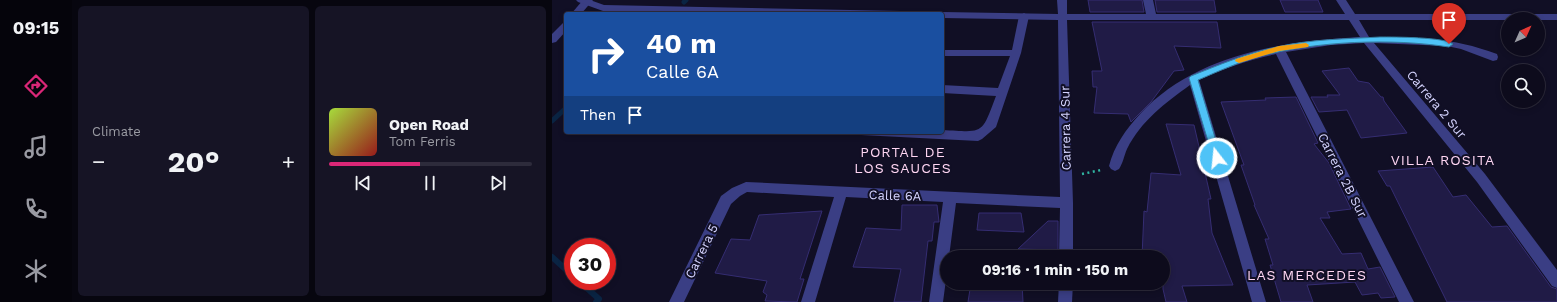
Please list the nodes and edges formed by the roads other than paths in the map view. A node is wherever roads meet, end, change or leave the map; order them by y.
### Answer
1 (1062, 0) edge
2 (1148, 0) edge
3 (1341, 0) edge
4 (585, 1) edge
5 (577, 12) edge
6 (802, 12) edge
7 (944, 15) edge
8 (1024, 16) junction
9 (1062, 17) junction
10 (1152, 17) junction
11 (1351, 17) junction
12 (1557, 17) edge
13 (564, 27) edge
14 (552, 40) edge
15 (1366, 40) junction
16 (1279, 49) junction
17 (944, 53) edge
18 (1016, 53) junction
19 (1493, 57) dead end
20 (1194, 78) junction
21 (944, 89) edge
22 (1003, 92) junction
23 (922, 134) edge
24 (1115, 166) road end
25 (841, 193) junction
26 (950, 197) junction
27 (726, 200) joint
28 (1067, 203) junction
29 (1066, 250) edge
30 (1557, 281) edge
31 (1066, 290) edge
32 (676, 302) edge
33 (808, 302) edge
34 (936, 302) edge
35 (1065, 302) edge
36 (1259, 302) edge
37 (1406, 302) edge

1 - 9 street, Carrera 4 Sur
2 - 10 street
3 - 11 street, Carrera 2 Sur
4 - 5 street
4 - 6 street
7 - 8 street
8 - 9 street
8 - 18 street
9 - 10 street
9 - 28 street, Carrera 4 Sur
10 - 11 street
11 - 12 street
11 - 15 street, Carrera 2 Sur
13 - 14 street
15 - 16 street
15 - 19 street
15 - 30 street, Carrera 2 Sur
16 - 20 street
16 - 37 street, Carrera 2B Sur
17 - 18 street
18 - 22 street
20 - 24 street
20 - 36 street
21 - 22 street
22 - 23 street
25 - 26 street, Calle 6A
25 - 27 street, Calle 6A
25 - 33 street
26 - 28 street, Calle 6A
26 - 34 street
27 - 32 street, Carrera 5
28 - 29 street, Carrera 4 Sur
31 - 35 street

